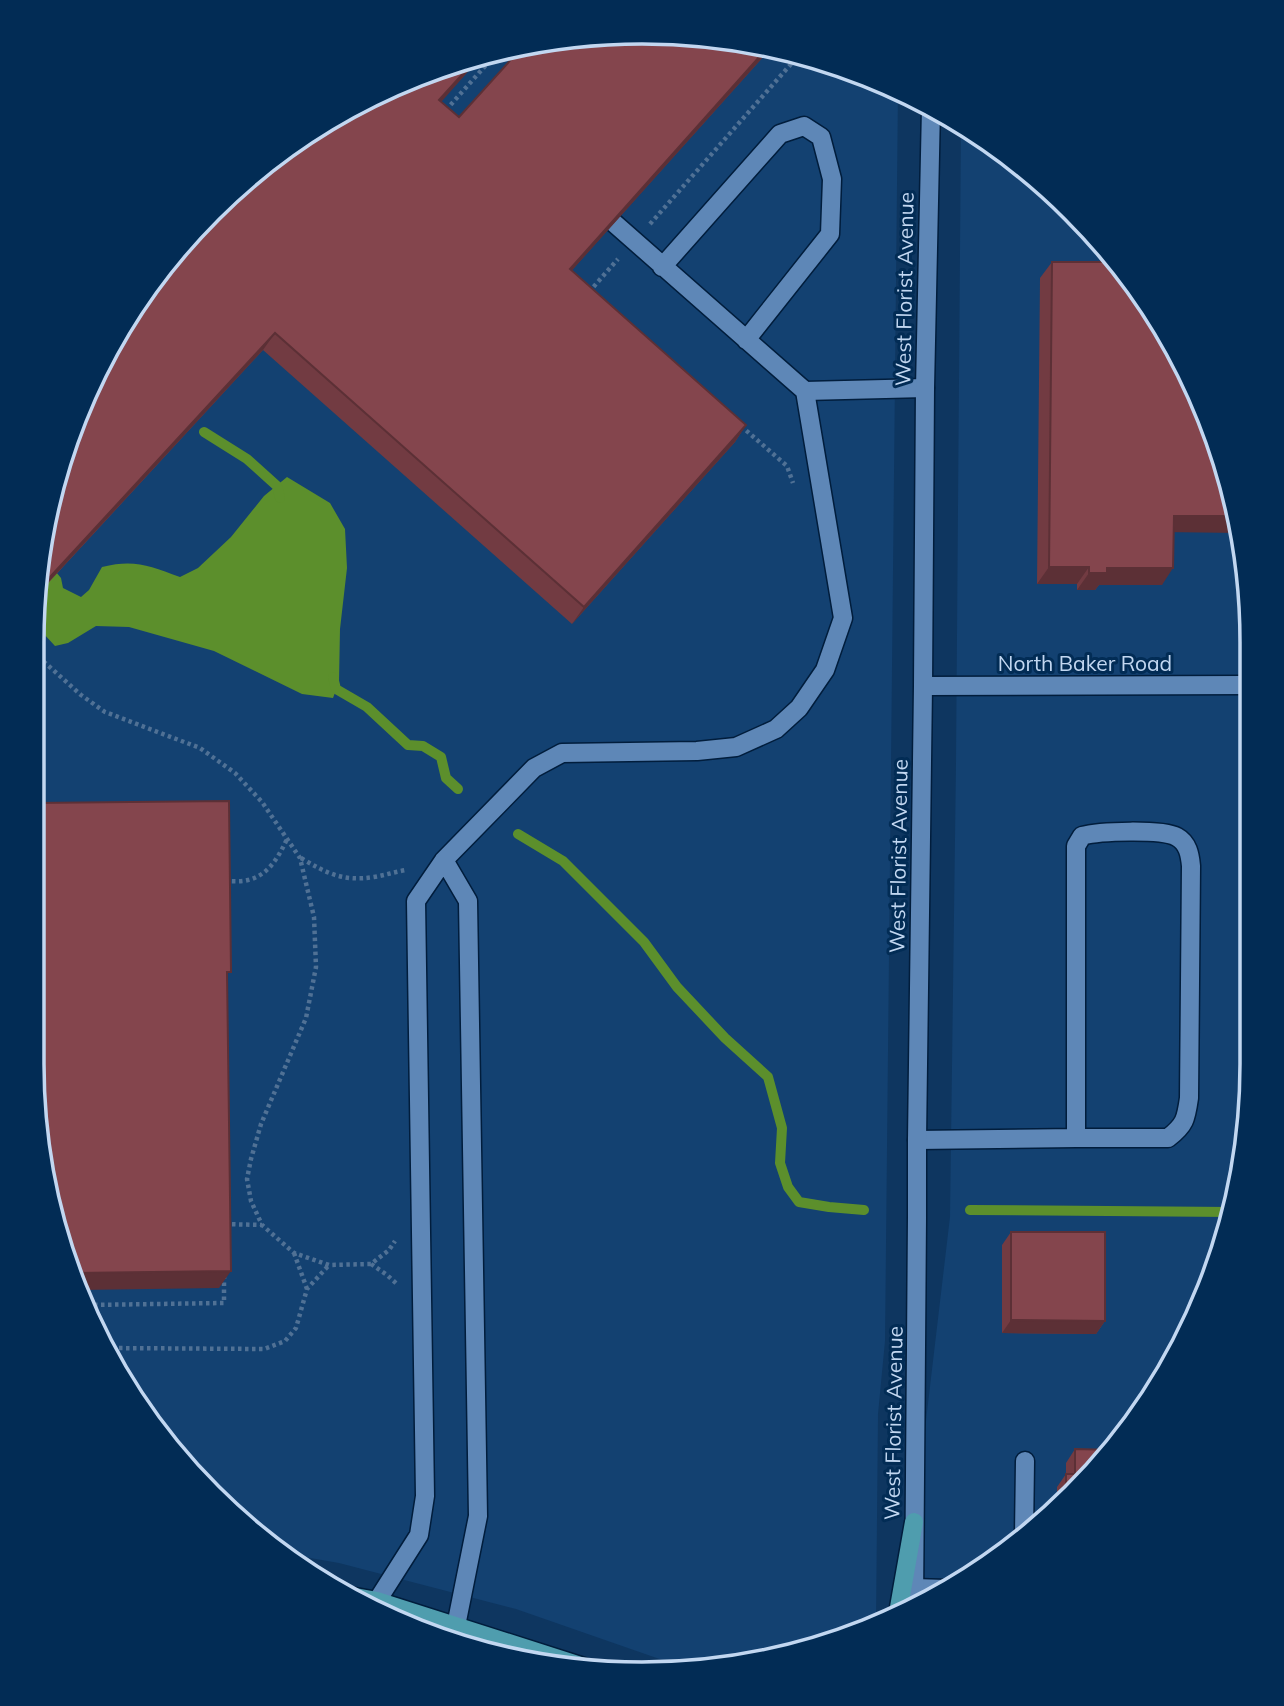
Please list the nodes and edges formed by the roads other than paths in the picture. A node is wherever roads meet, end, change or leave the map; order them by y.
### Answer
1 (931, 118) edge
2 (614, 223) edge
3 (662, 267) junction
4 (746, 340) junction
5 (925, 388) junction
6 (805, 391) junction
7 (1240, 685) edge
8 (923, 686) junction
9 (444, 860) junction
10 (1076, 1138) junction
11 (917, 1140) junction
12 (1025, 1461) dead end
13 (914, 1522) junction
14 (1024, 1524) edge
15 (914, 1596) edge
16 (378, 1601) edge
17 (900, 1604) edge
18 (453, 1632) edge
19 (457, 1633) edge
20 (517, 1649) edge

1 - 5 street, West Florist Avenue
2 - 3 street
3 - 4 street
3 - 4 street
4 - 6 street
5 - 6 street
5 - 8 street, West Florist Avenue
6 - 9 street
7 - 8 street, North Baker Road
8 - 11 street, West Florist Avenue
9 - 16 street
9 - 18 street
10 - 10 street
10 - 11 street
11 - 13 street, West Florist Avenue
12 - 14 street
13 - 15 street, West Florist Avenue
13 - 17 main road
19 - 20 main road

